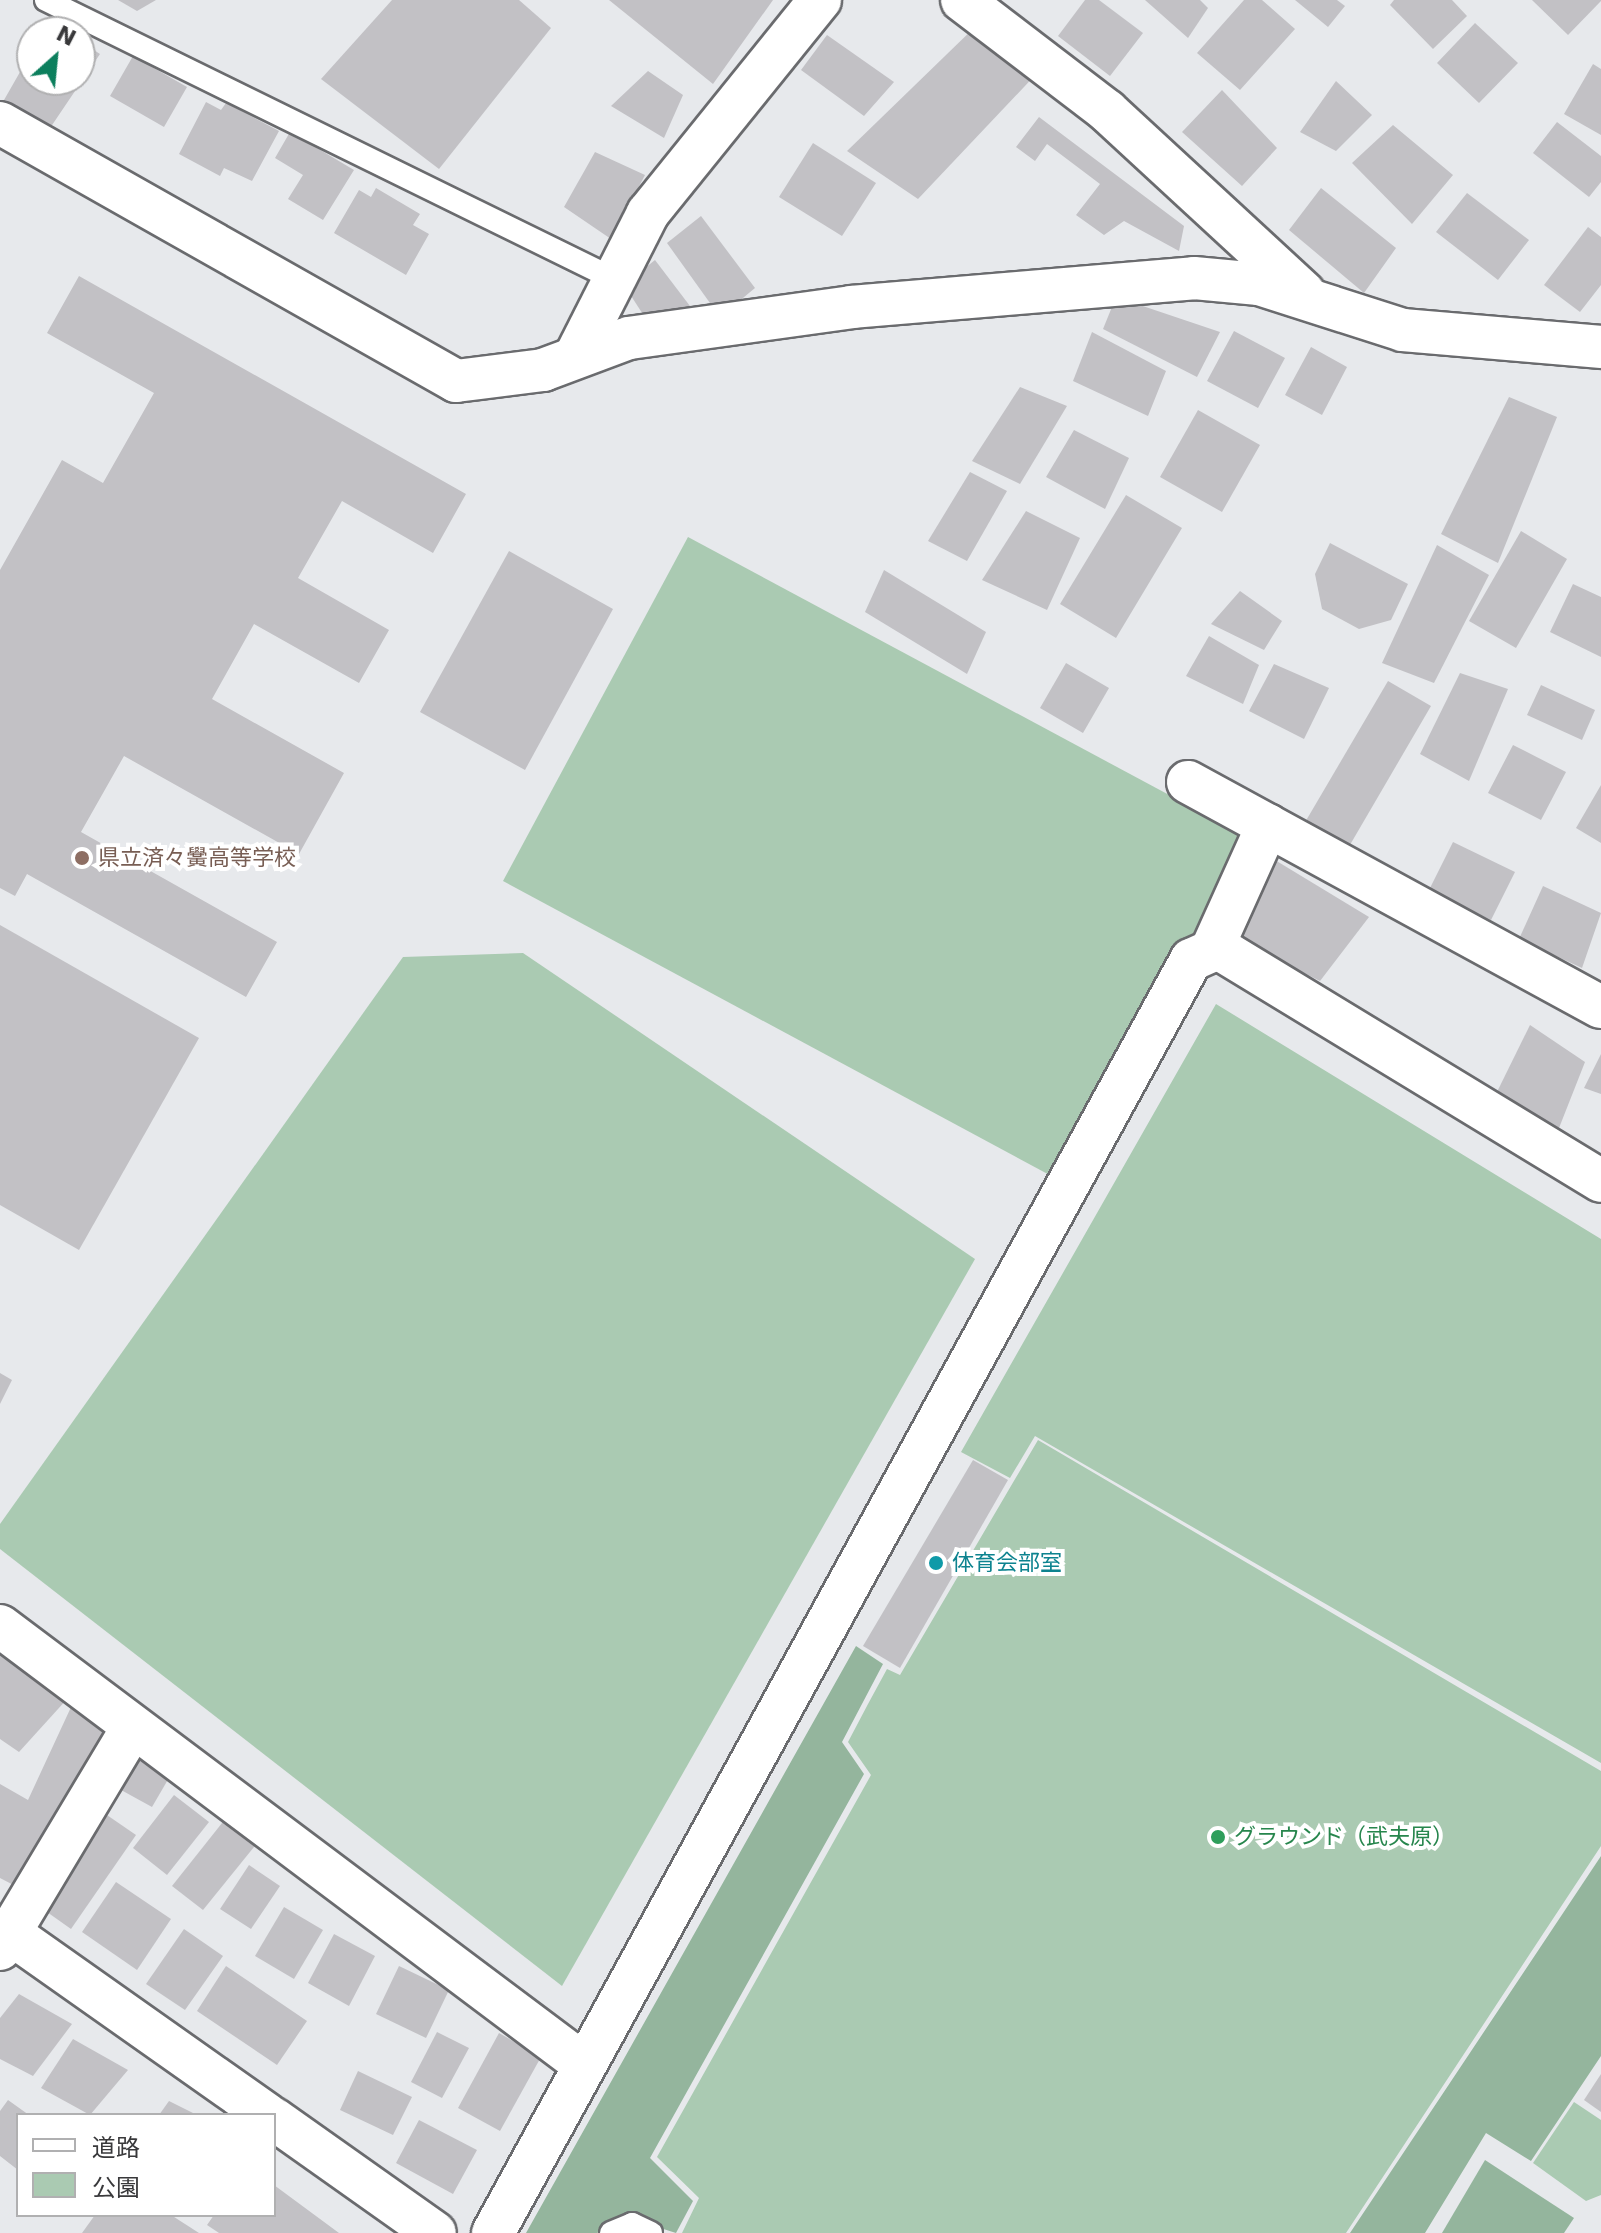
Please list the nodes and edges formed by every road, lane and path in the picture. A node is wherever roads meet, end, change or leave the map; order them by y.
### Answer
1 (46, 0) edge
2 (820, 0) edge
3 (962, 0) edge
4 (0, 123) edge
5 (610, 277) junction
6 (1312, 301) junction
7 (1601, 347) edge
8 (577, 353) junction
9 (1188, 782) dead end
10 (1268, 825) junction
11 (1211, 951) junction
12 (1601, 1007) edge
13 (1601, 1181) edge
14 (0, 1626) edge
15 (131, 1730) junction
16 (6, 1941) edge
17 (582, 2063) junction
18 (265, 2113) edge
19 (276, 2120) edge
20 (435, 2233) edge
21 (493, 2233) edge
22 (611, 2233) edge
23 (651, 2233) edge

1 - 5 lane
2 - 5 street
3 - 6 street
4 - 8 street
5 - 8 street
6 - 7 street
6 - 8 street
9 - 10 street
10 - 11 street
10 - 12 street
11 - 13 street
11 - 17 street
14 - 15 street
15 - 16 street
15 - 17 street
16 - 18 street
17 - 21 street
19 - 20 street
22 - 23 lane

